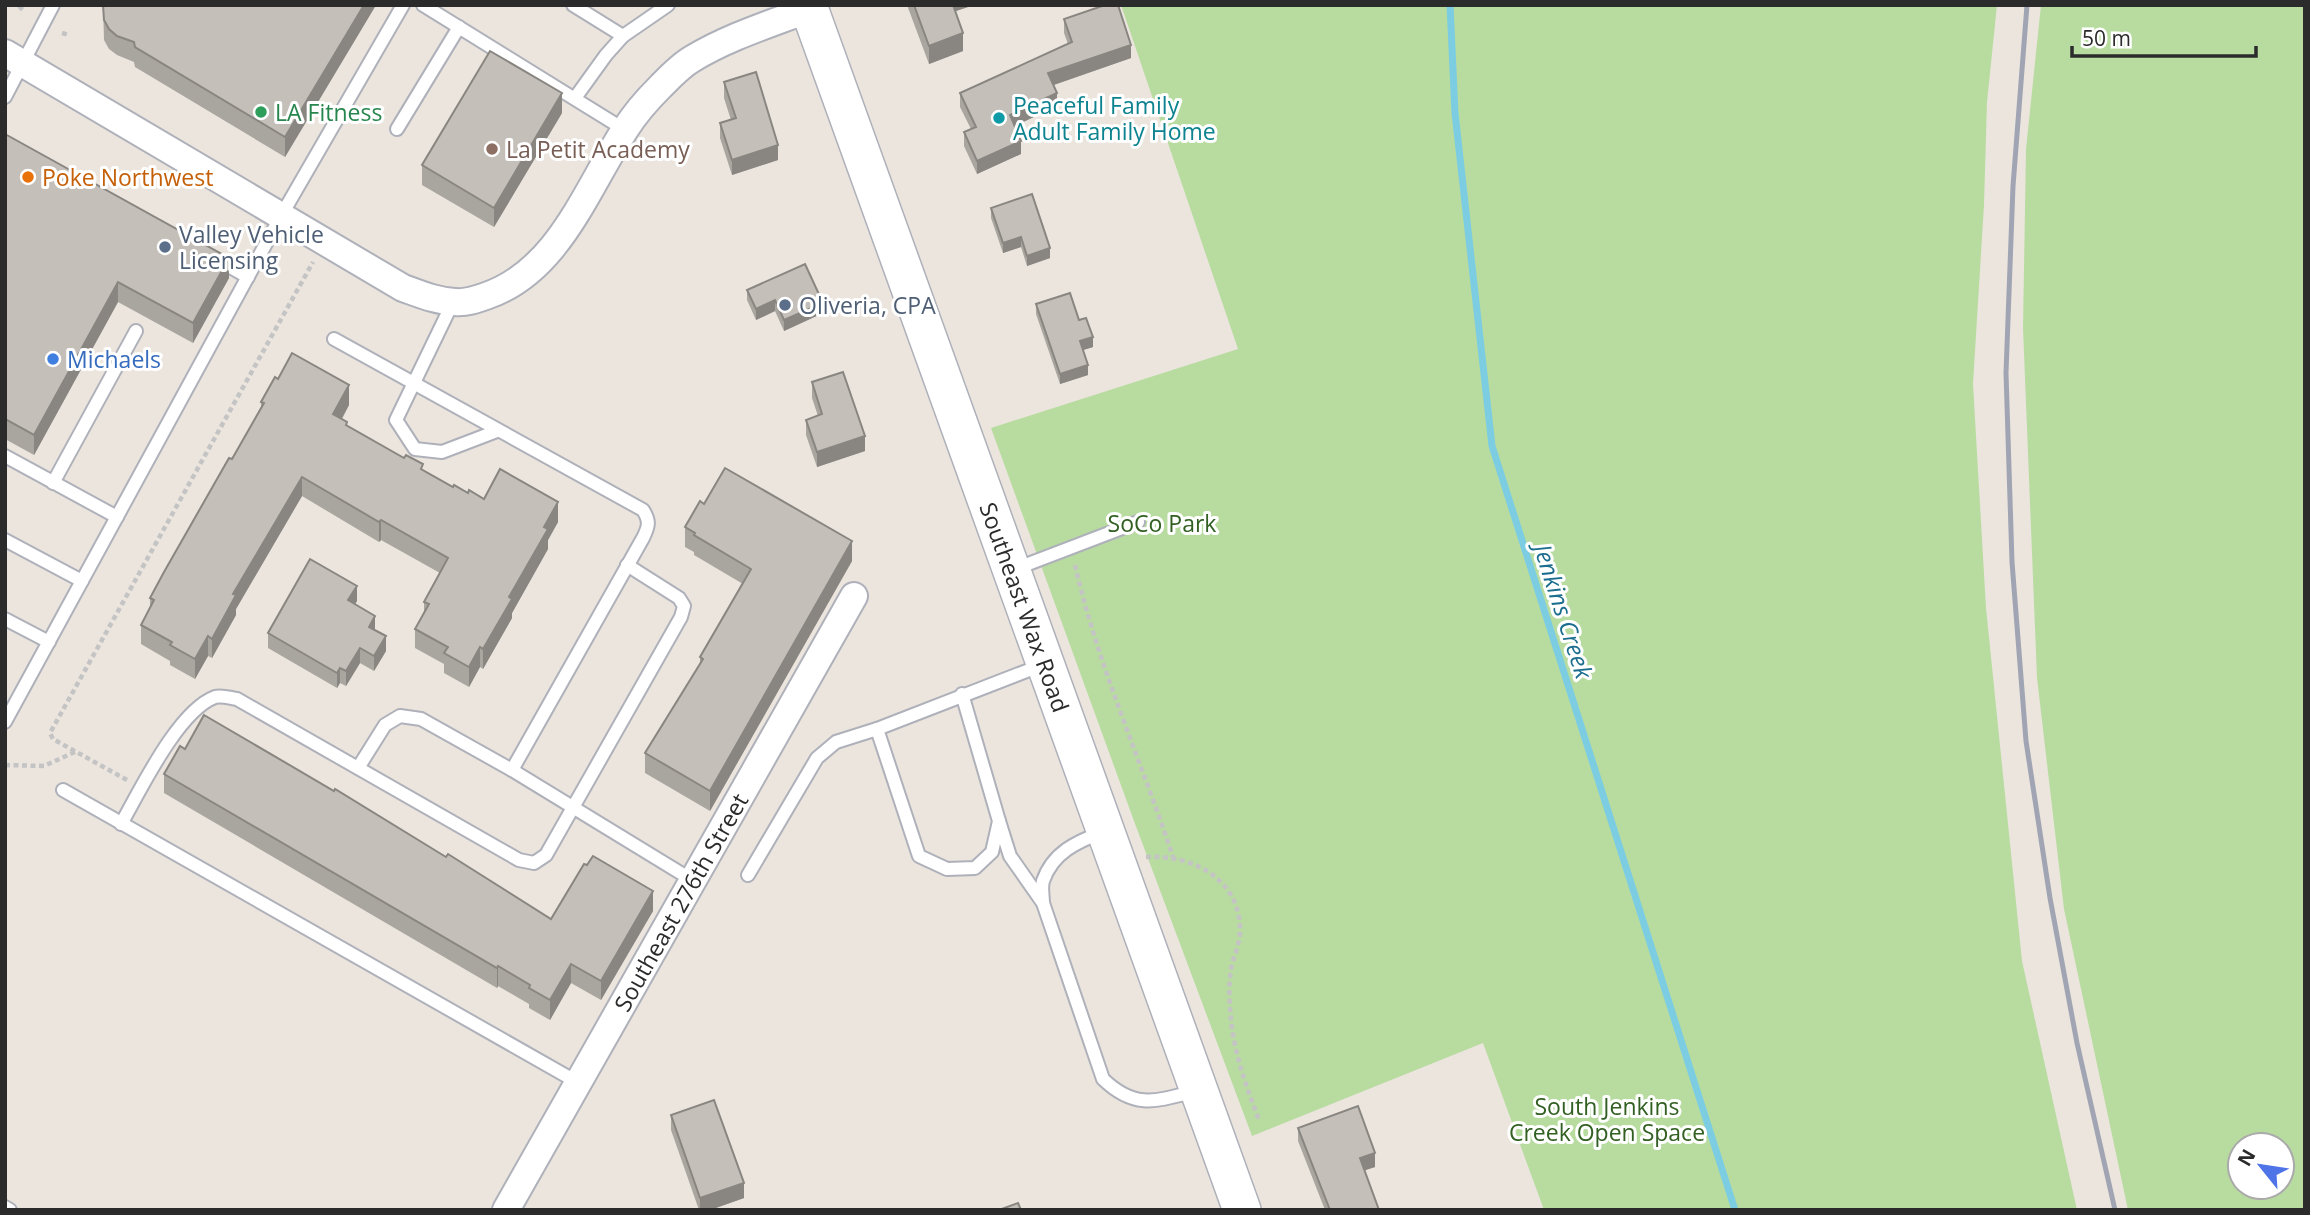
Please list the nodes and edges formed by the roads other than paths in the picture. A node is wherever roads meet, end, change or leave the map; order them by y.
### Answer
1 (53, 5) edge
2 (402, 5) edge
3 (423, 5) edge
4 (573, 5) edge
5 (667, 5) edge
6 (809, 7) edge
7 (459, 27) junction
8 (623, 36) junction
9 (13, 57) edge
10 (5, 97) edge
11 (575, 98) junction
12 (397, 129) dead end
13 (625, 130) junction
14 (281, 216) junction
15 (199, 249) edge
16 (248, 277) junction
17 (462, 302) junction
18 (136, 331) dead end
19 (334, 339) dead end
20 (412, 383) junction
21 (497, 431) junction
22 (5, 456) edge
23 (53, 483) junction
24 (117, 517) junction
25 (1138, 522) dead end
26 (5, 540) edge
27 (627, 565) junction
28 (1012, 570) junction
29 (82, 581) junction
30 (854, 596) dead end
31 (5, 619) edge
32 (49, 642) junction
33 (1045, 663) junction
34 (962, 694) junction
35 (5, 722) edge
36 (877, 729) junction
37 (358, 768) junction
38 (512, 770) junction
39 (63, 790) dead end
40 (574, 808) junction
41 (999, 821) junction
42 (121, 824) junction
43 (1105, 830) junction
44 (748, 875) dead end
45 (692, 880) junction
46 (1043, 904) junction
47 (577, 1082) junction
48 (1199, 1090) junction
49 (5, 1207) edge
50 (10, 1210) edge
51 (506, 1210) edge
52 (1242, 1210) edge

1 - 9 lane
2 - 14 lane
3 - 7 lane
4 - 8 lane
5 - 8 lane
6 - 13 street
6 - 28 street, Southeast Wax Road
7 - 11 lane
7 - 12 lane
8 - 11 lane
9 - 10 lane
9 - 14 street
11 - 13 lane
13 - 17 street
14 - 16 lane
14 - 17 street
15 - 16 lane
16 - 24 lane
17 - 20 lane
18 - 23 lane
19 - 20 lane
20 - 21 lane
20 - 21 lane
21 - 27 lane
22 - 23 lane
23 - 24 lane
24 - 29 lane
25 - 28 lane
26 - 29 lane
27 - 38 lane
27 - 40 lane
28 - 33 street, Southeast Wax Road
29 - 32 lane
30 - 45 street, Southeast 276th Street
31 - 32 lane
32 - 35 lane
33 - 34 lane
33 - 43 street, Southeast Wax Road
34 - 36 lane
34 - 41 lane
36 - 41 lane
36 - 44 lane
37 - 38 lane
37 - 40 lane
37 - 42 lane
38 - 40 lane
39 - 42 lane
40 - 45 lane
41 - 46 lane
42 - 47 lane
43 - 46 lane
43 - 48 street, Southeast Wax Road
45 - 47 street, Southeast 276th Street
46 - 48 lane
47 - 51 street, Southeast 276th Street
48 - 52 street, Southeast Wax Road
49 - 50 lane

